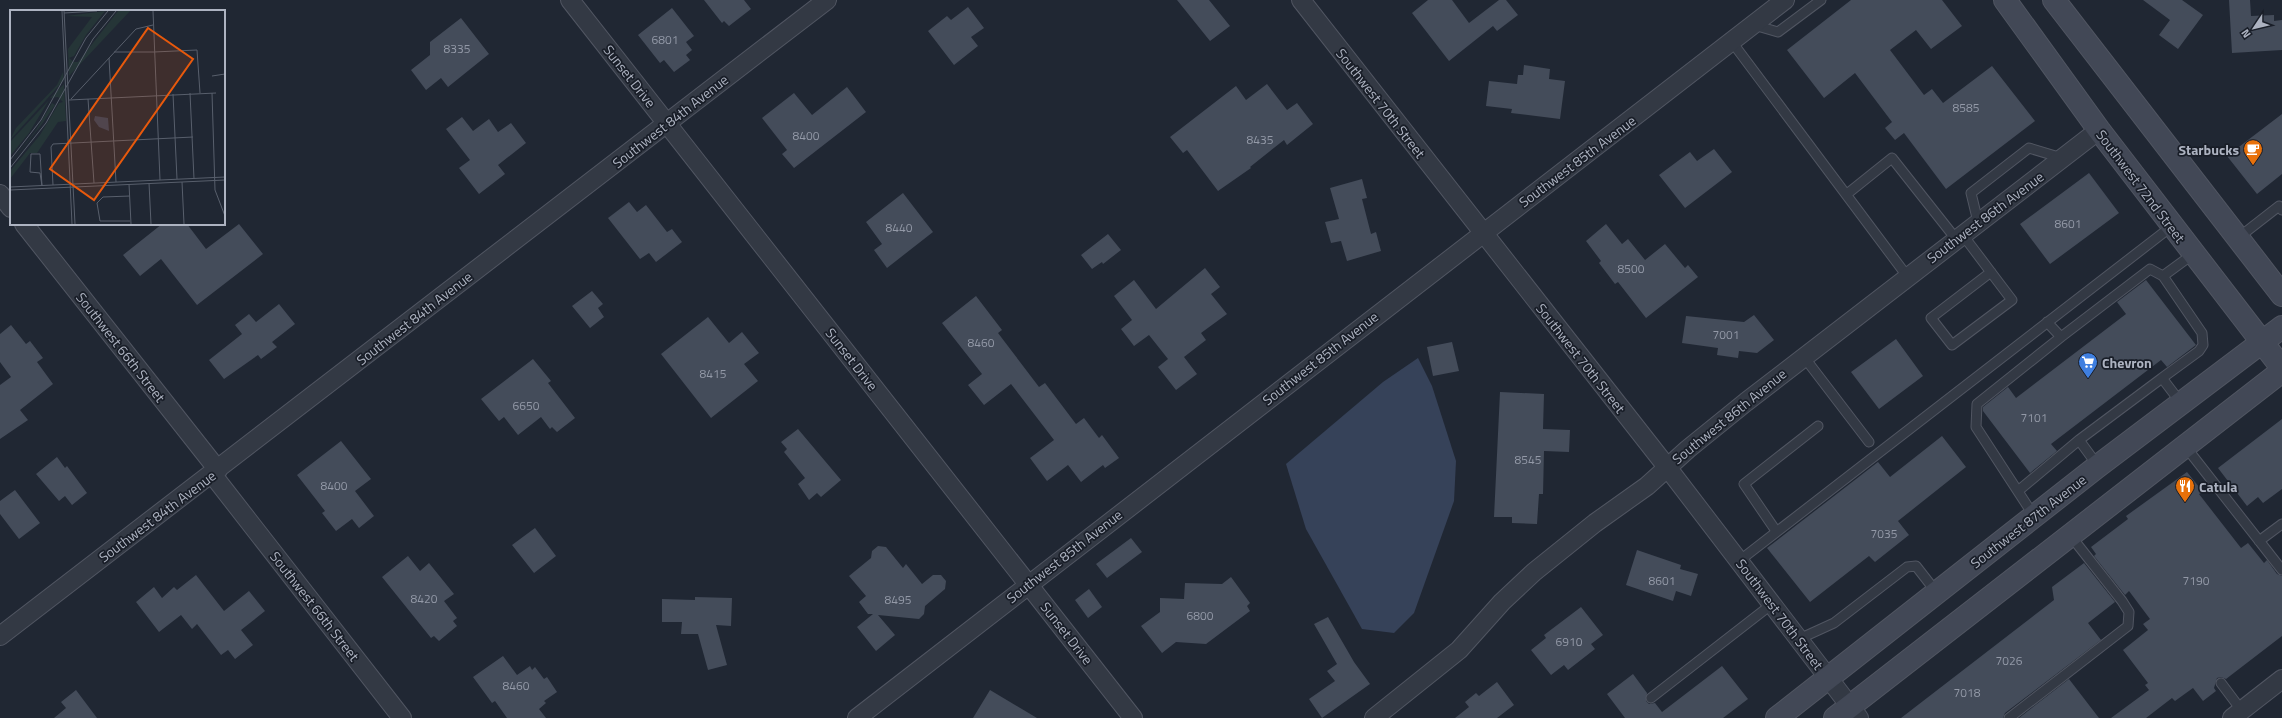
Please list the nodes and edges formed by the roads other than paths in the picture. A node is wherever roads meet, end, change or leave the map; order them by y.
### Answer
1 (570, 0) edge
2 (827, 0) edge
3 (1301, 0) edge
4 (1785, 0) edge
5 (1822, 0) edge
6 (2005, 0) edge
7 (2054, 0) edge
8 (1754, 25) junction
9 (1732, 42) junction
10 (667, 123) junction
11 (2099, 130) junction
12 (2062, 158) junction
13 (0, 194) edge
14 (1847, 194) junction
15 (10, 207) edge
16 (2282, 210) edge
17 (1978, 222) junction
18 (25, 225) edge
19 (2172, 226) junction
20 (1483, 233) junction
21 (1959, 236) junction
22 (2238, 238) junction
23 (2193, 254) junction
24 (1991, 272) junction
25 (1907, 276) junction
26 (2163, 276) junction
27 (2282, 295) edge
28 (2047, 322) junction
29 (2282, 327) edge
30 (2061, 337) junction
31 (2262, 342) junction
32 (1804, 357) junction
33 (2282, 370) edge
34 (2162, 378) junction
35 (2181, 403) junction
36 (1818, 426) dead end
37 (2079, 440) junction
38 (1869, 442) dead end
39 (2185, 446) junction
40 (2098, 466) junction
41 (1667, 467) junction
42 (215, 472) junction
43 (2018, 492) junction
44 (2034, 516) junction
45 (2282, 524) edge
46 (1776, 531) junction
47 (2070, 535) junction
48 (2259, 541) junction
49 (1739, 560) junction
50 (2282, 570) edge
51 (1028, 584) junction
52 (1937, 592) junction
53 (1772, 604) junction
54 (0, 636) edge
55 (1799, 639) junction
56 (1828, 678) junction
57 (2282, 679) edge
58 (2221, 683) dead end
59 (1651, 698) dead end
60 (1848, 714) edge
61 (2237, 714) edge
62 (402, 718) edge
63 (857, 718) edge
64 (1133, 718) edge
65 (1374, 718) edge
66 (1777, 718) edge
67 (2009, 718) edge

1 - 10 street, Sunset Drive
2 - 10 street, Southwest 84th Avenue
3 - 20 street, Southwest 70th Street
4 - 8 street, Southwest 85th Avenue
5 - 8 lane
6 - 11 main road, Southwest 72nd Street
7 - 22 main road
8 - 9 street, Southwest 85th Avenue
9 - 14 lane
9 - 20 street, Southwest 85th Avenue
10 - 42 street, Southwest 84th Avenue
10 - 51 street, Sunset Drive
11 - 12 street, Southwest 86th Avenue
11 - 19 main road, Southwest 72nd Street
12 - 17 street, Southwest 86th Avenue
12 - 17 lane
13 - 15 street
14 - 21 lane
14 - 25 lane
16 - 22 lane
17 - 21 street, Southwest 86th Avenue
18 - 42 street, Southwest 66th Street
19 - 23 main road, Southwest 72nd Street
19 - 28 lane
20 - 41 street, Southwest 70th Street
20 - 51 street, Southwest 85th Avenue
21 - 24 lane
21 - 25 street, Southwest 86th Avenue
22 - 27 main road
23 - 26 lane
23 - 31 main road, Southwest 72nd Street
24 - 24 lane
25 - 32 street, Southwest 86th Avenue
26 - 30 lane
26 - 34 lane
28 - 30 lane
28 - 46 lane
29 - 31 main road, Southwest 87th Avenue
30 - 43 lane
31 - 33 main road, Southwest 72nd Street
31 - 35 main road, Southwest 87th Avenue
32 - 38 lane
32 - 41 street, Southwest 86th Avenue
33 - 39 main road
34 - 35 lane
34 - 37 lane
35 - 40 main road, Southwest 87th Avenue
36 - 46 lane
37 - 40 lane
37 - 43 lane
39 - 47 main road
39 - 48 lane
40 - 44 main road, Southwest 87th Avenue
41 - 49 street, Southwest 70th Street
41 - 65 street, Southwest 86th Avenue
42 - 54 street, Southwest 84th Avenue
42 - 62 street, Southwest 66th Street
43 - 44 lane
44 - 52 main road, Southwest 87th Avenue
45 - 48 lane
46 - 49 lane
47 - 60 main road
47 - 67 lane
48 - 50 lane
49 - 53 street, Southwest 70th Street
51 - 63 street, Southwest 85th Avenue
51 - 64 street, Sunset Drive
52 - 55 lane
52 - 56 main road, Southwest 87th Avenue
53 - 55 street, Southwest 70th Street
53 - 59 lane
55 - 56 street, Southwest 70th Street
56 - 60 street, Southwest 70th Street
56 - 66 main road, Southwest 87th Avenue
57 - 61 street
58 - 61 lane

